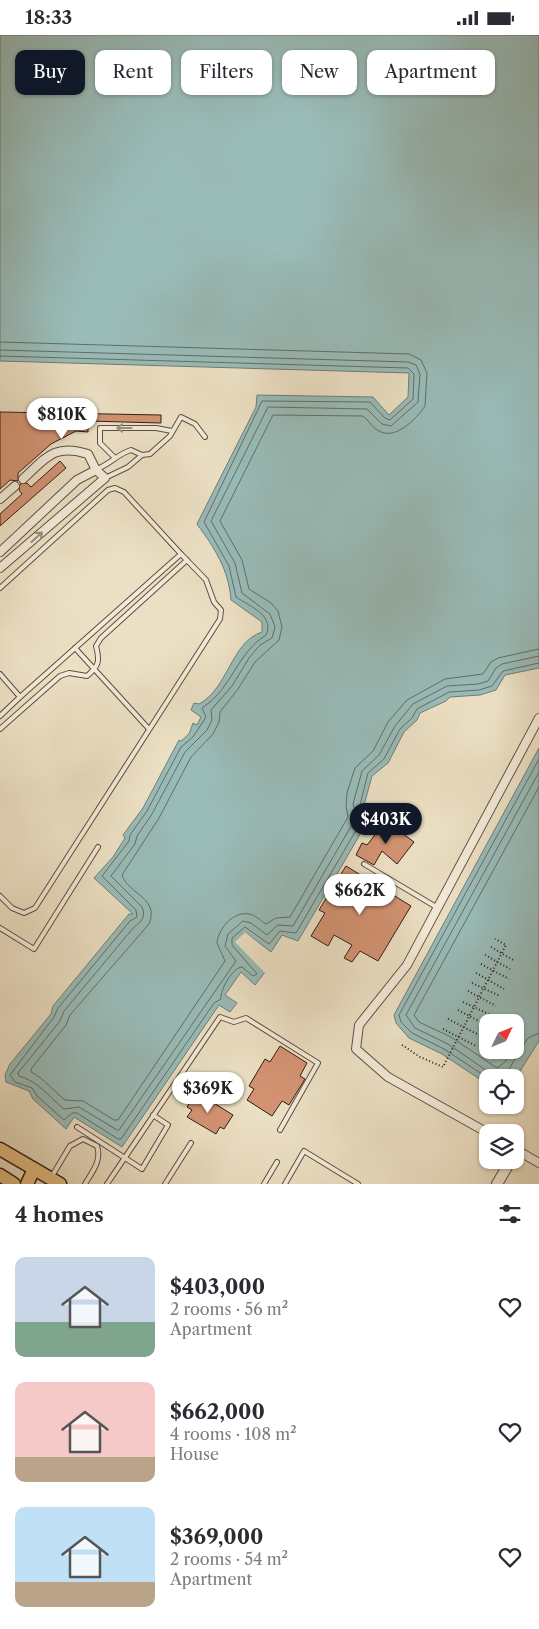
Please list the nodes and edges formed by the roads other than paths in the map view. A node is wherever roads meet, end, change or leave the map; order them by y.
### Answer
1 (172, 431) junction
2 (205, 437) dead end
3 (142, 455) junction
4 (115, 458) junction
5 (96, 470) junction
6 (104, 478) junction
7 (23, 479) dead end
8 (15, 486) dead end
9 (0, 499) edge
10 (0, 552) edge
11 (181, 554) junction
12 (187, 560) junction
13 (0, 568) edge
14 (0, 588) edge
15 (75, 648) junction
16 (94, 669) junction
17 (0, 674) edge
18 (20, 697) junction
19 (0, 715) edge
20 (539, 718) edge
21 (0, 729) edge
22 (149, 729) junction
23 (98, 847) dead end
24 (364, 864) dead end
25 (0, 896) edge
26 (438, 908) junction
27 (0, 928) edge
28 (153, 1115) junction
29 (77, 1127) dead end
30 (479, 1128) edge
31 (280, 1130) dead end
32 (191, 1143) dead end
33 (0, 1149) edge
34 (524, 1155) edge
35 (124, 1157) junction
36 (276, 1162) dead end
37 (539, 1163) edge
38 (34, 1169) junction
39 (506, 1169) edge
40 (0, 1175) edge
41 (55, 1181) edge
42 (14, 1184) edge
43 (27, 1184) edge
44 (85, 1184) edge
45 (107, 1184) edge
46 (165, 1184) edge
47 (264, 1184) edge
48 (285, 1184) edge
49 (358, 1184) edge
50 (497, 1184) edge

1 - 2 lane
1 - 3 lane
1 -> 4 lane
3 - 4 lane
3 - 6 lane
4 - 5 lane
5 - 6 street
5 - 7 street
5 - 10 street
13 -> 6 street
8 - 9 street
11 - 12 lane
11 - 14 lane
11 - 15 lane
12 - 16 lane
12 - 22 lane
15 - 16 lane
15 - 18 lane
16 - 21 lane
16 - 22 lane
17 - 18 lane
18 - 19 lane
20 - 26 street
22 - 25 lane
23 - 27 lane
24 - 26 lane
26 - 30 street
28 - 31 lane
28 - 35 lane
28 - 35 lane
29 - 35 lane
32 - 46 lane
33 - 38 main road
34 - 37 street
35 - 45 lane
36 - 47 lane
38 - 41 main road
38 - 43 main road
39 - 50 street
40 - 42 main road
41 - 44 lane
48 - 49 lane

